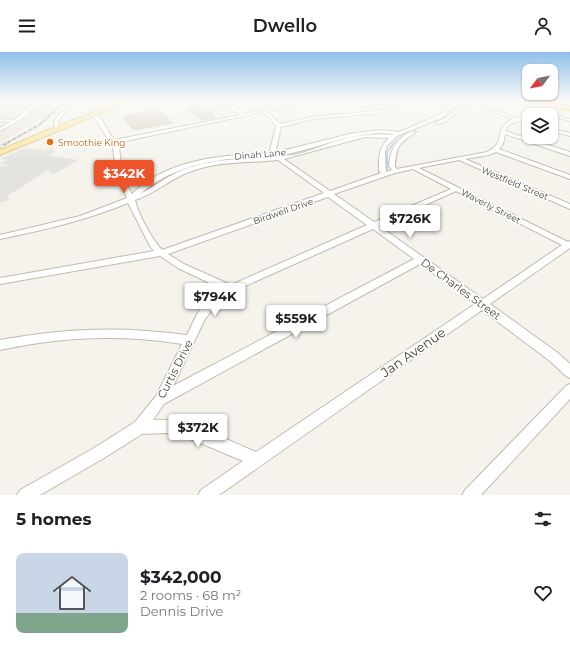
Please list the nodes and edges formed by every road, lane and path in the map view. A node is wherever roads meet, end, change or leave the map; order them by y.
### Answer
1 (14, 122) edge
2 (56, 122) edge
3 (73, 122) edge
4 (100, 122) edge
5 (215, 122) edge
6 (276, 122) edge
7 (297, 122) edge
8 (427, 122) edge
9 (441, 122) edge
10 (511, 122) edge
11 (279, 126) junction
12 (57, 128) junction
13 (0, 130) edge
14 (503, 132) junction
15 (558, 132) edge
16 (395, 135) junction
17 (570, 135) edge
18 (113, 142) junction
19 (496, 150) junction
20 (0, 153) edge
21 (570, 154) edge
22 (278, 156) junction
23 (460, 159) junction
24 (413, 167) junction
25 (396, 171) junction
26 (385, 174) junction
27 (570, 177) edge
28 (456, 189) junction
29 (330, 195) junction
30 (131, 199) junction
31 (570, 207) edge
32 (374, 226) junction
33 (0, 237) edge
34 (569, 245) edge
35 (161, 253) junction
36 (421, 259) junction
37 (0, 281) edge
38 (230, 289) junction
39 (482, 304) junction
40 (190, 340) junction
41 (0, 346) edge
42 (570, 372) edge
43 (570, 390) edge
44 (160, 400) junction
45 (140, 427) junction
46 (257, 460) junction
47 (25, 495) edge
48 (206, 495) edge
49 (470, 495) edge

1 - 13 street
2 - 12 street
3 - 12 main road
4 - 18 street
5 - 18 street
6 - 11 street
7 - 11 street
8 - 16 street
9 - 25 street
10 - 14 street
11 - 22 street
12 - 20 main road
14 - 19 street
14 - 21 street
15 - 17 street
16 - 22 street, Dinah Lane
16 - 26 street
18 - 30 street
19 - 23 street, Birdwell Drive
19 - 27 street
22 - 29 street, De Charles Street
22 - 30 street, Dinah Lane
23 - 24 street, Birdwell Drive
23 - 31 street, Westfield Street
24 - 25 street, Birdwell Drive
24 - 28 street, Waverly Street
25 - 26 street, Birdwell Drive
26 - 29 street, Birdwell Drive
28 - 32 street, Curtis Drive
28 - 34 street, Waverly Street
29 - 32 street, De Charles Street
29 - 35 street, Birdwell Drive
30 - 33 street, Dinah Lane
30 - 35 street
32 - 36 street, De Charles Street
32 - 38 street, Curtis Drive
34 - 39 street, Jan Avenue
35 - 37 street, Birdwell Drive
35 - 38 street
36 - 39 street, De Charles Street
36 - 44 street
38 - 40 street, Curtis Drive
39 - 42 street, De Charles Street
39 - 46 street, Jan Avenue
40 - 41 street
40 - 44 street, Curtis Drive
43 - 49 street
44 - 45 street, Curtis Drive
45 - 46 street
45 - 47 street, Curtis Drive
46 - 48 street, Jan Avenue

